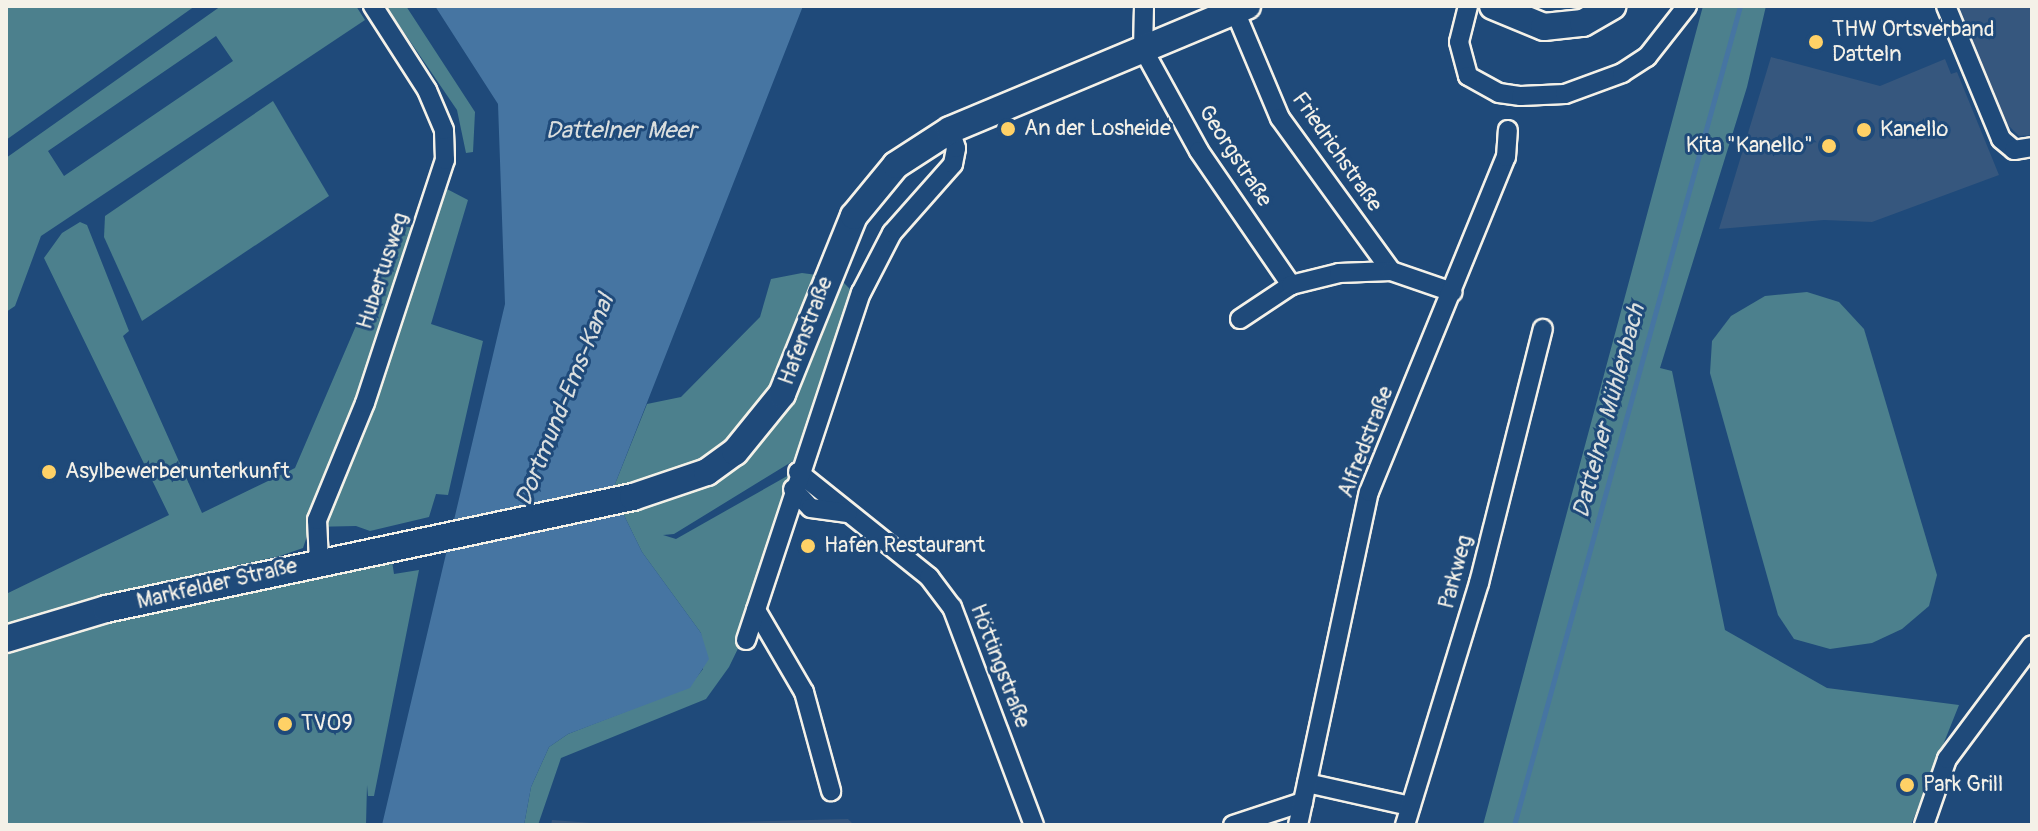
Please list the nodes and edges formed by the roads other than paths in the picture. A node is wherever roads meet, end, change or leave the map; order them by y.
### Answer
1 (373, 6) edge
2 (1144, 6) edge
3 (1468, 6) edge
4 (1493, 6) edge
5 (1613, 6) edge
6 (1687, 6) edge
7 (1946, 6) edge
8 (1241, 8) edge
9 (1143, 49) junction
10 (950, 130) junction
11 (1508, 130) dead end
12 (2032, 147) edge
13 (1391, 271) junction
14 (1291, 285) junction
15 (1452, 292) junction
16 (1240, 319) dead end
17 (1543, 329) dead end
18 (795, 480) junction
19 (431, 538) joint
20 (319, 561) junction
21 (756, 610) junction
22 (6, 639) edge
23 (746, 640) dead end
24 (2032, 645) edge
25 (1307, 783) junction
26 (831, 791) dead end
27 (1303, 802) junction
28 (1410, 806) junction
29 (1034, 825) edge
30 (1233, 825) edge
31 (1298, 825) edge
32 (1405, 825) edge
33 (1924, 825) edge

1 - 20 street, Hubertusweg
2 - 9 street
3 - 6 street
4 - 5 street
7 - 12 street
8 - 9 street, Hafenstraße
8 - 13 street, Friedrichstraße
9 - 10 street, Hafenstraße
9 - 14 street, Georgstraße
10 - 18 street, Hafenstraße
10 - 19 street, Hafenstraße
11 - 15 street, Alfredstraße
13 - 14 street
13 - 15 street
14 - 16 street
15 - 25 street, Alfredstraße
17 - 28 street, Parkweg
18 - 21 street, Hafenstraße
18 - 29 street, Höttingstraße
19 - 20 street, Markfelder Straße
20 - 22 street, Markfelder Straße
21 - 23 street, Hafenstraße
21 - 26 street
24 - 33 street
25 - 27 street, Alfredstraße
25 - 28 street
27 - 30 street
27 - 31 street, Alfredstraße
28 - 32 street, Parkweg

